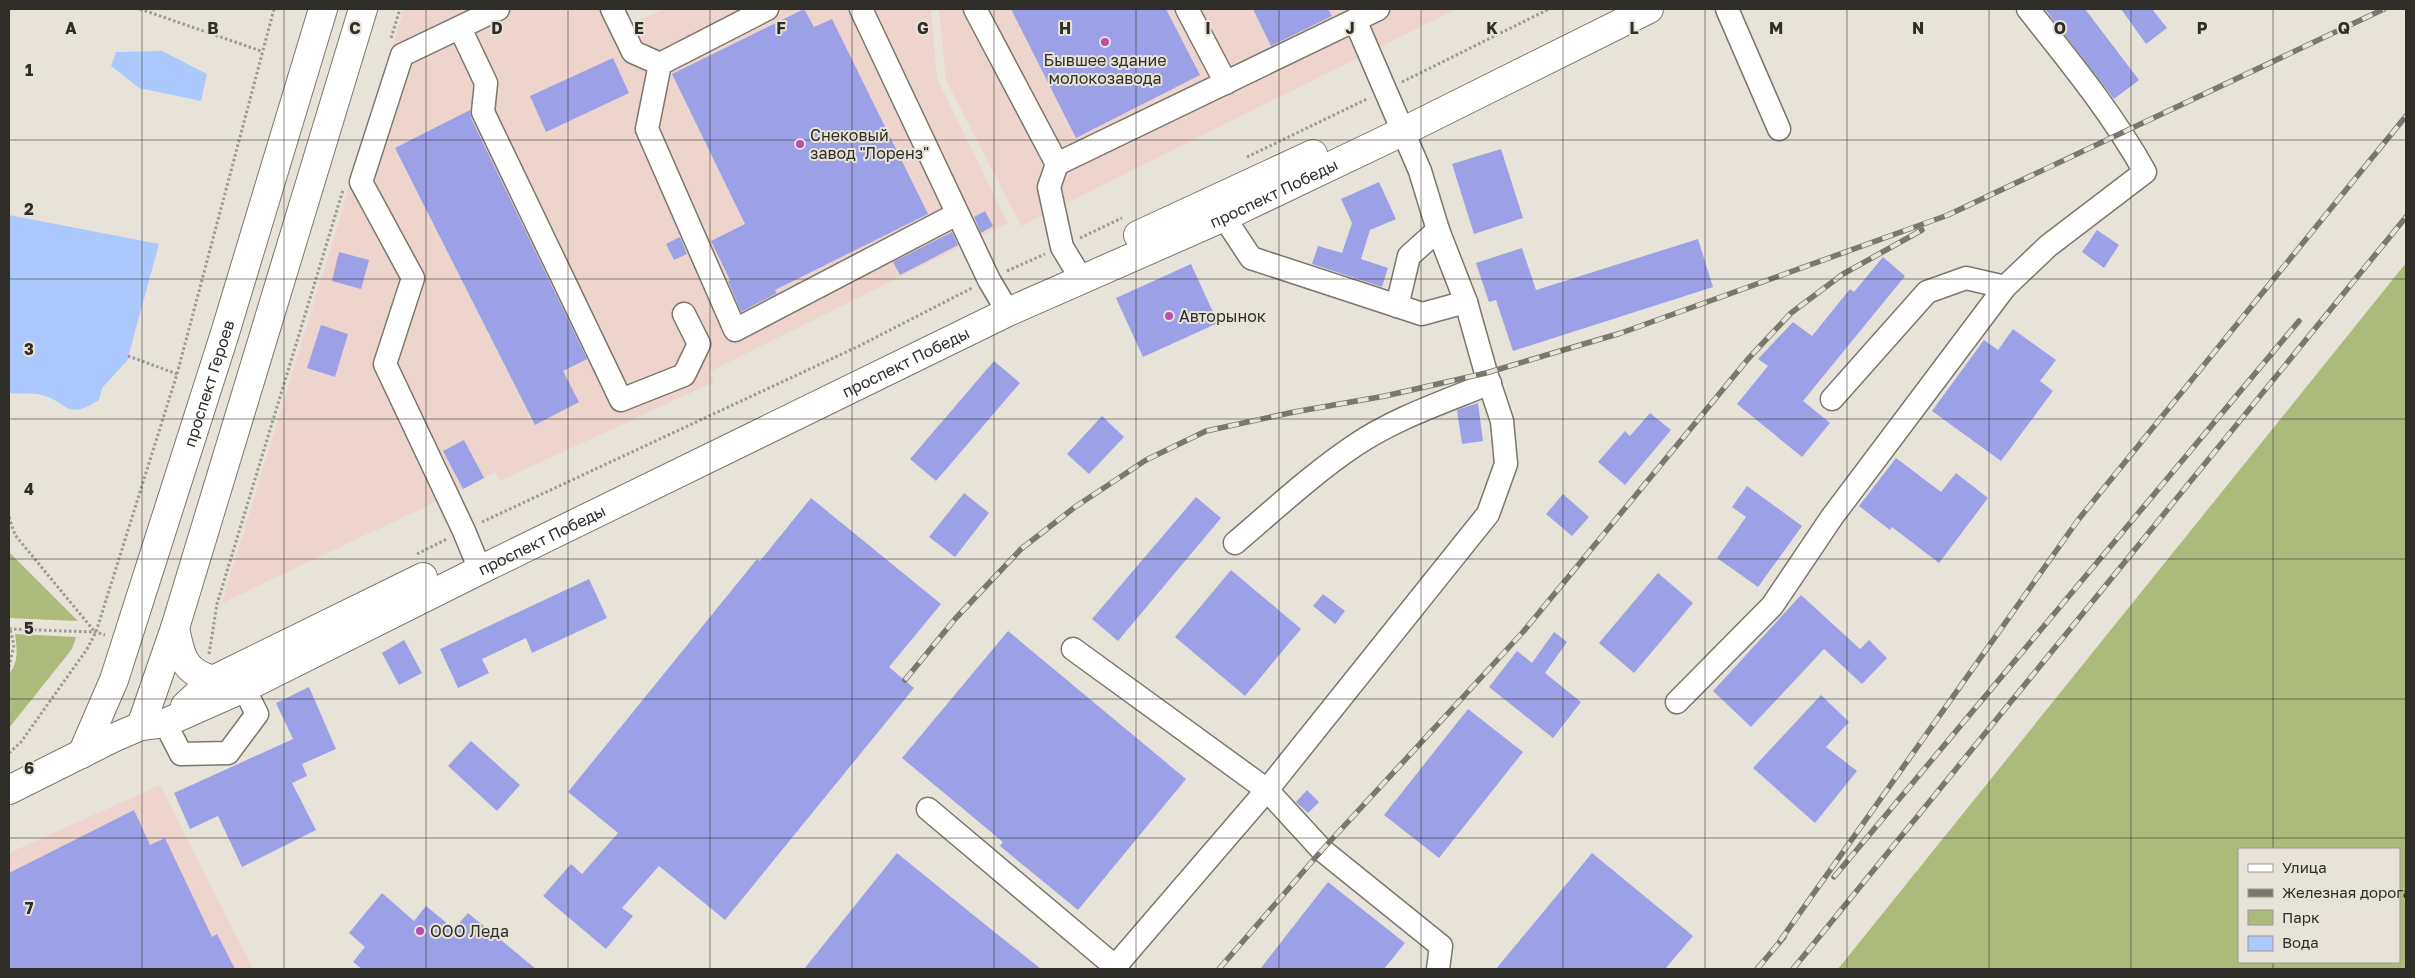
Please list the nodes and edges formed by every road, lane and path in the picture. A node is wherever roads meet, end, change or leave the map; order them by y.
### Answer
1 (140, 9) edge
2 (274, 9) edge
3 (323, 9) edge
4 (363, 9) edge
5 (400, 9) edge
6 (498, 9) edge
7 (612, 9) edge
8 (767, 9) edge
9 (861, 9) edge
10 (975, 9) edge
11 (1187, 9) edge
12 (1378, 9) edge
13 (1549, 9) edge
14 (1610, 9) edge
15 (1649, 9) edge
16 (1727, 9) edge
17 (2028, 9) edge
18 (1355, 20) junction
19 (460, 28) junction
20 (389, 43) dead end
21 (261, 51) junction
22 (660, 64) junction
23 (1226, 83) junction
24 (1384, 91) junction
25 (1400, 123) junction
26 (1779, 129) dead end
27 (1241, 160) dead end
28 (1057, 164) junction
29 (346, 180) dead end
30 (957, 214) junction
31 (1125, 217) dead end
32 (1224, 217) junction
33 (1438, 230) junction
34 (1072, 264) junction
35 (2005, 287) junction
36 (999, 296) junction
37 (1466, 302) junction
38 (1397, 306) junction
39 (684, 314) dead end
40 (128, 356) dead end
41 (176, 374) junction
42 (1490, 383) junction
43 (1832, 399) dead end
44 (9, 517) edge
45 (1235, 544) dead end
46 (472, 551) junction
47 (411, 557) dead end
48 (175, 628) junction
49 (9, 629) edge
50 (96, 632) junction
51 (1073, 650) dead end
52 (9, 667) edge
53 (215, 668) junction
54 (244, 688) junction
55 (1677, 702) dead end
56 (153, 725) junction
57 (9, 753) edge
58 (82, 754) junction
59 (9, 790) edge
60 (1267, 790) junction
61 (928, 808) dead end
62 (1115, 968) edge
63 (1438, 969) edge

1 - 21 path
2 - 21 path
3 - 58 main road, проспект Героев
4 - 48 main road
5 - 20 path
6 - 19 lane
7 - 22 lane
8 - 22 lane
9 - 30 lane
10 - 28 lane
11 - 23 lane
12 - 18 lane
13 - 24 path
14 - 25 main road, проспект Победы
15 - 25 main road, проспект Победы
16 - 26 lane
17 - 35 lane
18 - 23 lane
18 - 24 lane
19 - 39 lane
19 - 46 lane
21 - 41 path
22 - 30 lane
23 - 28 lane
24 - 25 lane
24 - 27 path
25 - 32 main road, проспект Победы
25 - 33 lane
25 - 34 main road, проспект Победы
28 - 34 lane
29 - 53 path
30 - 36 lane
31 - 34 path
32 - 34 main road, проспект Победы
32 - 38 lane
33 - 37 lane
33 - 38 lane
34 - 36 main road, проспект Победы
34 - 36 path
35 - 43 lane
35 - 55 lane
36 - 46 main road, проспект Победы
36 - 46 path
37 - 38 lane
37 - 42 lane
40 - 41 path
41 - 50 path
42 - 45 lane
42 - 60 lane
44 - 50 path
46 - 47 path
46 - 53 main road, проспект Победы
46 - 54 main road, проспект Победы
48 - 53 main road
48 - 56 main road
49 - 50 path
49 - 52 path
50 - 57 path
51 - 60 lane
53 - 56 main road, проспект Победы
54 - 56 main road, проспект Победы
54 - 56 lane
56 - 58 main road, проспект Победы
58 - 59 main road, проспект Победы
60 - 62 lane
60 - 63 lane
61 - 62 lane

